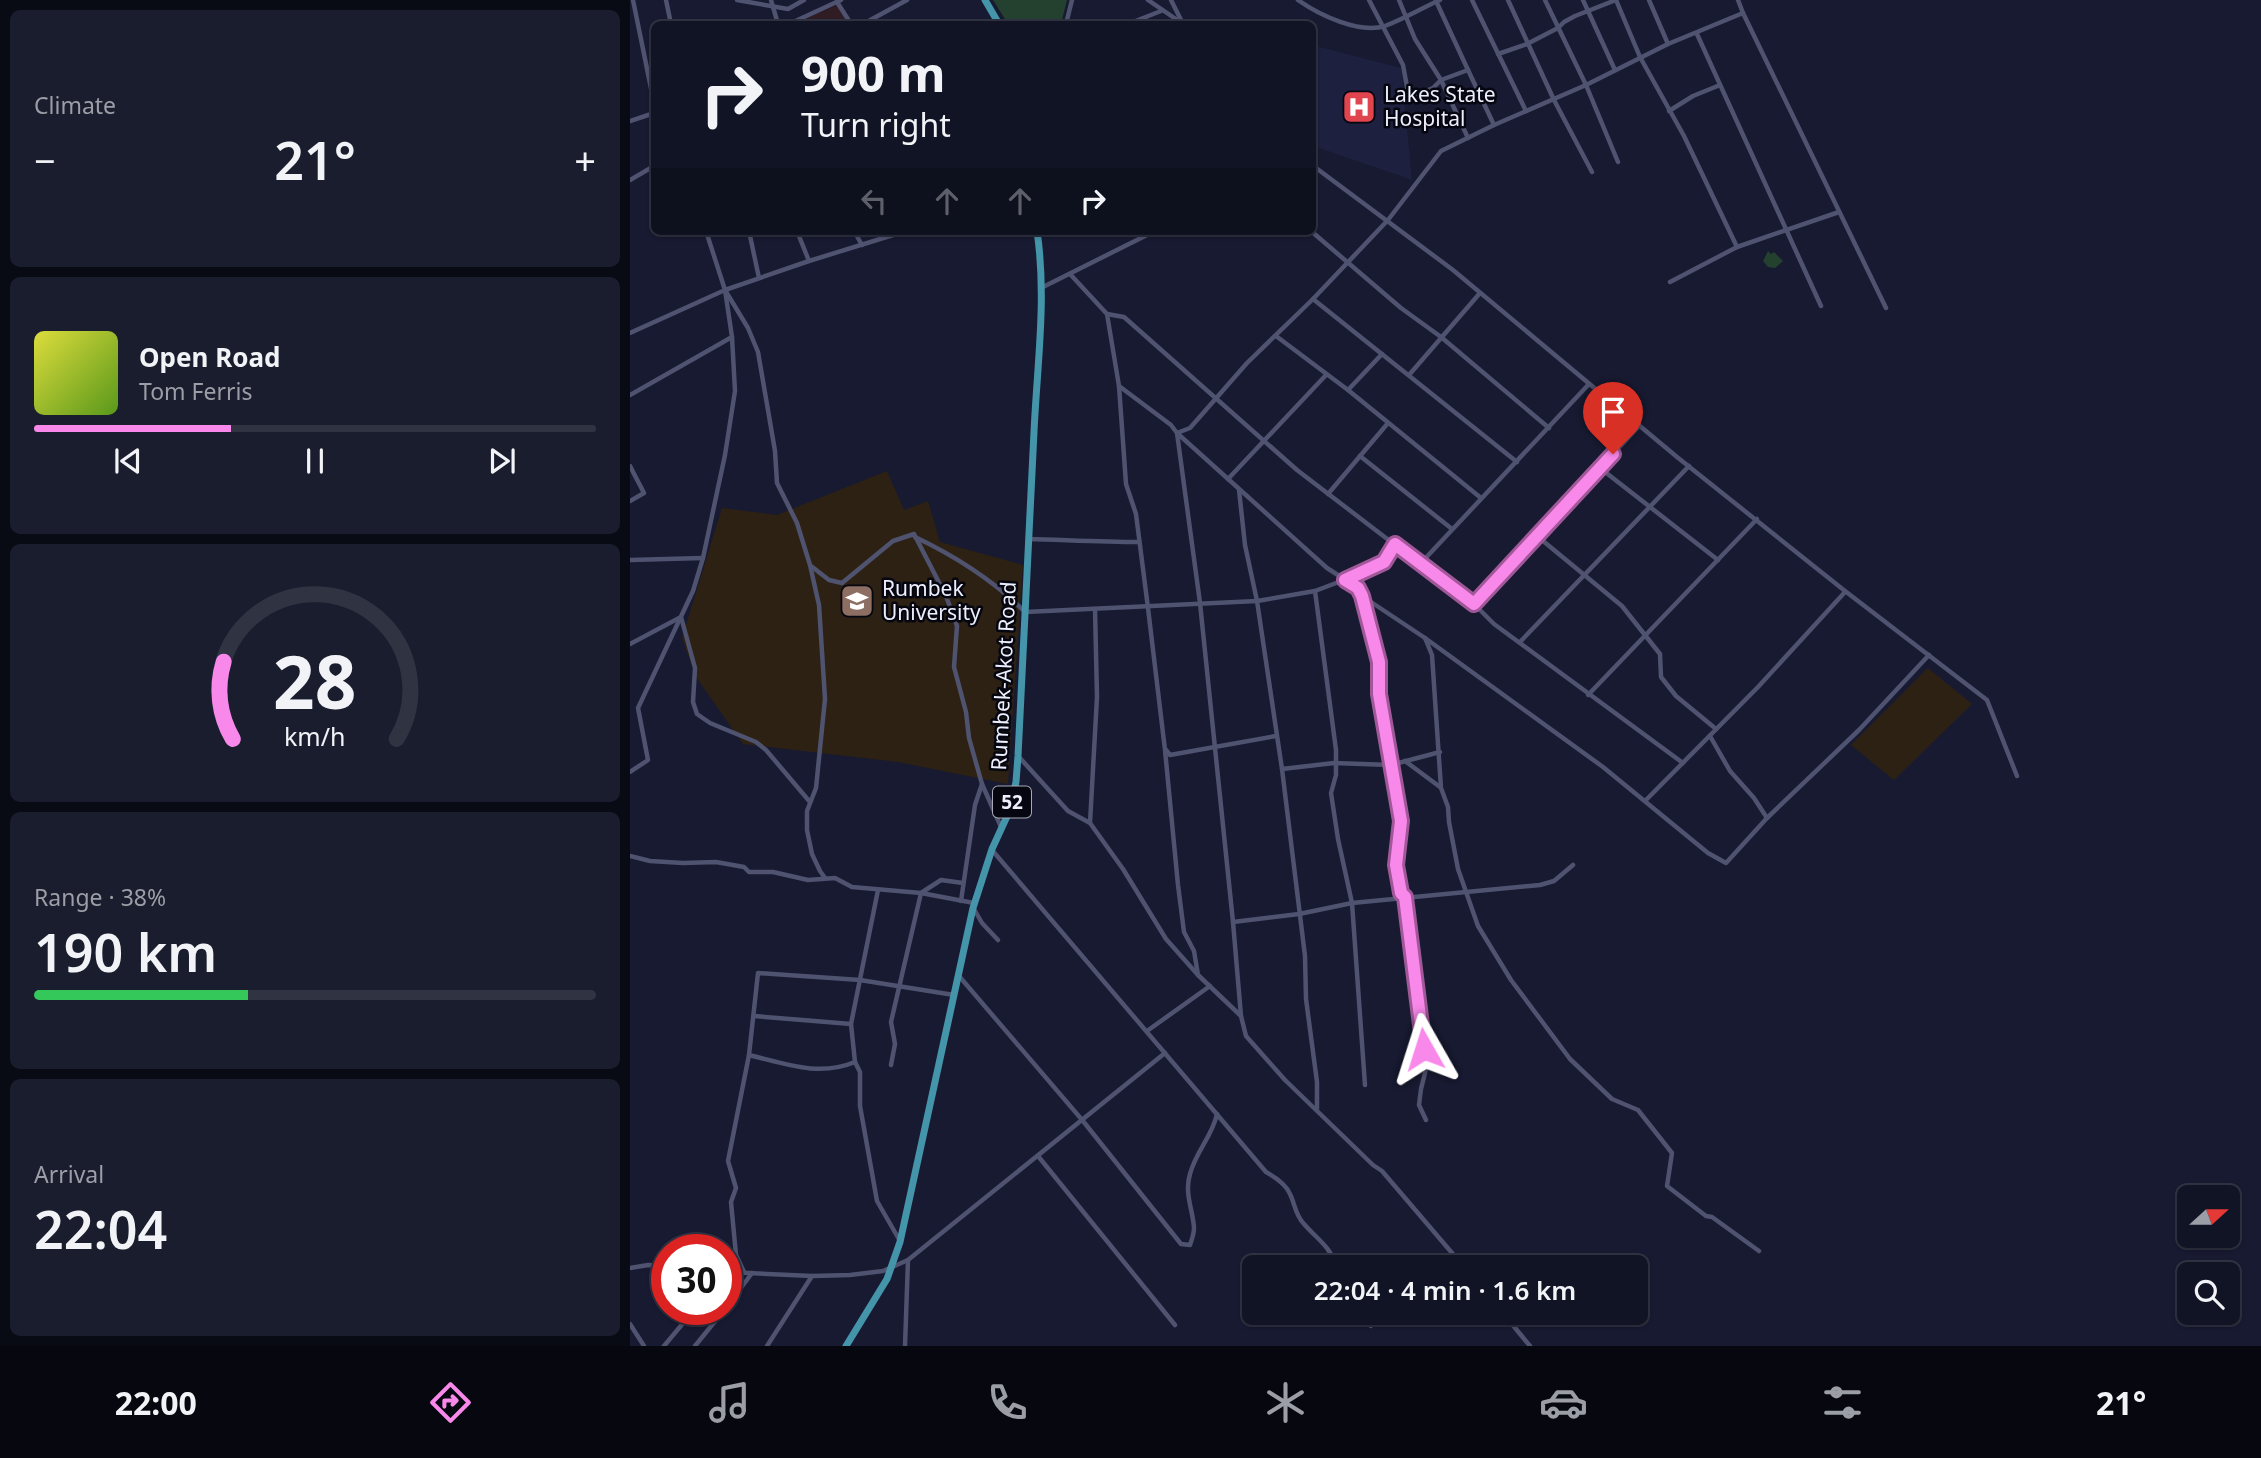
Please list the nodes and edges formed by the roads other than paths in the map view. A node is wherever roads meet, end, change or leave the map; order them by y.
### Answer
1 (634, 0) edge
2 (666, 0) edge
3 (737, 0) edge
4 (804, 0) edge
5 (907, 0) edge
6 (985, 0) edge
7 (1072, 0) edge
8 (1148, 0) edge
9 (1178, 0) edge
10 (1298, 0) edge
11 (1370, 0) edge
12 (1399, 0) edge
13 (1472, 0) edge
14 (1508, 0) edge
15 (1545, 0) edge
16 (1583, 0) edge
17 (1616, 0) edge
18 (1649, 0) edge
19 (1738, 0) edge
20 (839, 1) edge
21 (1171, 1) edge
22 (1437, 1) edge
23 (772, 2) edge
24 (1161, 11) junction
25 (1587, 11) junction
26 (1743, 13) junction
27 (1407, 16) junction
28 (670, 21) edge
29 (777, 21) edge
30 (796, 21) edge
31 (849, 21) edge
32 (868, 21) edge
33 (997, 21) edge
34 (1067, 21) edge
35 (1136, 21) edge
36 (1178, 21) edge
37 (1181, 21) edge
38 (1383, 27) junction
39 (1558, 28) junction
40 (1697, 34) junction
41 (1527, 44) junction
42 (1668, 44) junction
43 (1498, 54) junction
44 (1640, 57) junction
45 (1468, 70) junction
46 (1615, 70) junction
47 (1441, 80) junction
48 (1586, 85) junction
49 (1720, 85) junction
50 (651, 88) edge
51 (1554, 100) junction
52 (1526, 111) junction
53 (1669, 111) junction
54 (651, 114) edge
55 (630, 121) edge
56 (1494, 125) junction
57 (1468, 138) junction
58 (1618, 162) dead end
59 (1316, 167) edge
60 (651, 168) edge
61 (1591, 172) dead end
62 (630, 180) edge
63 (1839, 212) junction
64 (1388, 220) junction
65 (1786, 229) junction
66 (707, 235) edge
67 (750, 235) edge
68 (799, 235) edge
69 (856, 235) edge
70 (893, 235) edge
71 (1038, 235) edge
72 (1147, 235) edge
73 (1316, 235) edge
74 (862, 245) junction
75 (1737, 247) junction
76 (809, 261) junction
77 (1349, 262) junction
78 (1070, 274) junction
79 (759, 278) junction
80 (1670, 282) dead end
81 (1041, 288) junction
82 (725, 290) junction
83 (1480, 293) junction
84 (1313, 299) junction
85 (1821, 306) dead end
86 (1886, 308) dead end
87 (1107, 314) junction
88 (630, 333) edge
89 (1276, 336) junction
90 (732, 337) junction
91 (1441, 337) junction
92 (1382, 354) junction
93 (1326, 375) junction
94 (1409, 375) junction
95 (1590, 384) junction
96 (1119, 386) junction
97 (1348, 390) junction
98 (630, 395) edge
99 (1217, 400) junction
100 (1388, 423) junction
101 (1639, 426) junction
102 (1549, 428) junction
103 (1177, 433) junction
104 (1264, 441) junction
105 (1360, 456) junction
106 (1517, 462) junction
107 (630, 466) edge
108 (1689, 466) junction
109 (1600, 468) junction
110 (1228, 479) junction
111 (1239, 489) junction
112 (1328, 494) junction
113 (1481, 498) junction
114 (630, 501) edge
115 (1650, 506) junction
116 (1757, 519) junction
117 (1452, 529) junction
118 (1537, 536) junction
119 (915, 537) junction
120 (1029, 539) junction
121 (1139, 542) junction
122 (1395, 544) junction
123 (703, 558) junction
124 (630, 560) edge
125 (1718, 560) junction
126 (1420, 564) junction
127 (810, 565) junction
128 (1583, 576) junction
129 (1345, 580) junction
130 (1315, 591) junction
131 (1845, 592) junction
132 (1362, 596) junction
133 (1257, 601) junction
134 (1200, 603) junction
135 (1474, 604) junction
136 (1148, 608) junction
137 (1095, 610) junction
138 (1025, 612) junction
139 (681, 617) junction
140 (1646, 635) junction
141 (1425, 638) junction
142 (1520, 642) junction
143 (630, 643) edge
144 (1929, 655) junction
145 (1588, 695) junction
146 (1716, 729) junction
147 (1276, 736) junction
148 (1710, 736) junction
149 (1215, 746) junction
150 (1165, 750) junction
151 (1440, 752) junction
152 (1018, 756) junction
153 (1404, 761) junction
154 (1682, 763) junction
155 (1334, 764) junction
156 (1391, 765) junction
157 (1282, 769) junction
158 (630, 772) edge
159 (2017, 776) dead end
160 (982, 784) junction
161 (1441, 788) junction
162 (1645, 801) junction
163 (810, 803) junction
164 (1767, 818) junction
165 (1090, 823) junction
166 (1002, 828) junction
167 (992, 849) junction
168 (630, 856) edge
169 (1573, 865) dead end
170 (825, 878) junction
171 (963, 883) junction
172 (878, 890) junction
173 (1466, 892) junction
174 (921, 893) junction
175 (1405, 897) junction
176 (961, 901) junction
177 (1352, 903) junction
178 (974, 906) junction
179 (1299, 914) junction
180 (1233, 922) junction
181 (998, 940) dead end
182 (1198, 975) junction
183 (959, 976) junction
184 (860, 980) junction
185 (901, 985) junction
186 (1210, 986) junction
187 (955, 995) junction
188 (754, 1016) junction
189 (1241, 1016) junction
190 (851, 1024) junction
191 (1147, 1031) junction
192 (1166, 1053) junction
193 (749, 1055) junction
194 (855, 1062) junction
195 (891, 1065) dead end
196 (1365, 1085) dead end
197 (1317, 1111) junction
198 (1217, 1113) junction
199 (1426, 1119) dead end
200 (1083, 1121) junction
201 (1038, 1156) junction
202 (901, 1242) junction
203 (1759, 1251) dead end
204 (1332, 1255) edge
205 (1454, 1255) edge
206 (908, 1260) junction
207 (651, 1265) edge
208 (892, 1266) junction
209 (630, 1268) edge
210 (744, 1272) joint
211 (753, 1273) junction
212 (812, 1276) junction
213 (742, 1288) edge
214 (630, 1324) edge
215 (682, 1325) edge
216 (713, 1325) edge
217 (1175, 1325) dead end
218 (1513, 1325) edge
219 (644, 1346) edge
220 (664, 1346) edge
221 (695, 1346) edge
222 (767, 1346) edge
223 (846, 1346) edge
224 (905, 1346) edge
225 (1530, 1346) edge

1 - 50 street
2 - 28 street
3 - 23 street
4 - 23 street
5 - 32 street
6 - 33 main road
7 - 34 street
8 - 24 street
9 - 21 street
10 - 38 street
11 - 38 street
12 - 27 street
13 - 43 street
14 - 41 street
15 - 39 street
16 - 25 street
17 - 25 street
17 - 44 street
18 - 42 street
19 - 26 street
20 - 30 street
20 - 31 street
21 - 37 street
22 - 27 street
22 - 45 street
23 - 29 street
24 - 35 street
24 - 36 street
25 - 39 street
25 - 46 street
26 - 40 street
26 - 63 street
27 - 38 street
27 - 47 street
38 - 47 street
39 - 41 street
39 - 48 street
40 - 42 street
40 - 49 street
41 - 43 street
41 - 51 street
42 - 44 street
43 - 52 street
44 - 46 street
44 - 53 street
45 - 47 street
45 - 56 street
46 - 48 street
47 - 57 street
48 - 51 street
48 - 58 street
49 - 53 street
49 - 65 street
51 - 52 street
51 - 61 street
52 - 56 street
53 - 75 street
54 - 55 street
56 - 57 street
57 - 64 street
59 - 64 street
60 - 62 street
63 - 65 street
63 - 86 street
64 - 77 street
64 - 83 street
65 - 75 street
65 - 85 street
66 - 82 street
67 - 79 street
68 - 76 street
69 - 74 street
70 - 74 street
71 - 81 main road, Rumbek-Akot Road / 52
72 - 78 street
73 - 77 street
74 - 76 street
75 - 80 street
76 - 79 street
77 - 84 street
77 - 91 street
78 - 81 street
78 - 87 street
79 - 82 street
81 - 120 main road, Rumbek-Akot Road / 52
82 - 88 street
82 - 90 street
82 - 127 street
83 - 91 street
83 - 95 street
84 - 89 street
84 - 92 street
87 - 96 street
87 - 99 street
89 - 93 street
89 - 99 street
90 - 98 street
90 - 123 street
91 - 94 street
91 - 102 street
92 - 94 street
92 - 97 street
93 - 97 street
93 - 104 street
94 - 106 street
95 - 101 street
95 - 102 street
96 - 103 street
96 - 121 street
97 - 100 street
99 - 103 street
99 - 104 street
100 - 105 street
100 - 113 street
101 - 108 street
101 - 109 street
102 - 106 street
103 - 110 street
103 - 134 street
104 - 110 street
104 - 112 street
105 - 112 street
105 - 117 street
106 - 113 street
107 - 114 street
108 - 115 street
108 - 116 street
109 - 115 street
109 - 118 street
110 - 111 street
111 - 129 street
111 - 133 street
112 - 122 street
113 - 117 street
115 - 125 street
115 - 128 street
116 - 125 street
116 - 131 street
117 - 126 street
118 - 128 street
118 - 135 street
119 - 127 street
119 - 138 street
119 - 160 street
120 - 121 street
120 - 138 main road, Rumbek-Akot Road / 52
121 - 136 street
122 - 126 street
122 - 129 street
123 - 124 street
123 - 139 street
125 - 140 street
126 - 135 street
127 - 163 street
128 - 140 street
128 - 142 street
129 - 130 street
129 - 132 street
130 - 133 street
130 - 155 street
131 - 144 street
131 - 146 street
132 - 141 street
132 - 156 street
133 - 134 street
133 - 147 street
134 - 136 street
134 - 149 street
135 - 142 street
136 - 137 street
136 - 150 street
137 - 138 street
137 - 165 street
138 - 152 main road, Rumbek-Akot Road / 52
139 - 143 street
139 - 158 street
139 - 163 street
140 - 145 street
140 - 146 street
141 - 151 street
141 - 162 street
142 - 145 street
144 - 159 street
144 - 164 street
145 - 154 street
146 - 148 street
147 - 149 street
147 - 157 street
148 - 154 street
148 - 164 street
149 - 150 street
149 - 180 street
150 - 182 street
151 - 153 street
151 - 161 street
152 - 165 street
152 - 166 main road, Rumbek-Akot Road / 52
153 - 156 street
153 - 161 street
154 - 162 street
155 - 156 street
155 - 157 street
155 - 177 street
156 - 175 street
157 - 179 street
160 - 166 street
160 - 171 street
161 - 173 street
162 - 164 street
163 - 170 street
165 - 182 street
166 - 167 main road, Rumbek-Akot Road / 52
167 - 178 main road, Rumbek-Akot Road / 52
167 - 191 street
168 - 170 street
169 - 173 street
170 - 172 street
171 - 174 street
171 - 176 street
172 - 174 street
172 - 184 street
173 - 175 street
173 - 203 street
174 - 176 street
174 - 185 street
175 - 177 street
175 - 199 street
176 - 178 street
177 - 179 street
177 - 196 street
178 - 181 street
178 - 183 main road, Rumbek-Akot Road / 52
179 - 180 street
179 - 197 street
180 - 189 street
182 - 186 street
183 - 187 main road, Rumbek-Akot Road / 52
183 - 200 street
184 - 185 street
184 - 188 street
184 - 190 street
185 - 187 street
185 - 195 street
186 - 189 street
186 - 191 street
187 - 202 main road, Rumbek-Akot Road / 52
188 - 190 street
188 - 193 street
189 - 197 street
190 - 194 street
191 - 192 street
192 - 198 street
192 - 200 street
193 - 194 street
193 - 210 street
194 - 202 street
197 - 205 street
198 - 200 street
198 - 204 street
200 - 201 street
201 - 206 street
201 - 217 street
202 - 208 main road, Rumbek-Akot Road / 52
206 - 208 street
206 - 224 street
207 - 209 street
208 - 212 street
208 - 223 main road, Rumbek-Akot Road / 52
210 - 211 street
211 - 212 street
211 - 213 street
212 - 222 street
214 - 219 street
215 - 220 street
216 - 221 street
218 - 225 street

